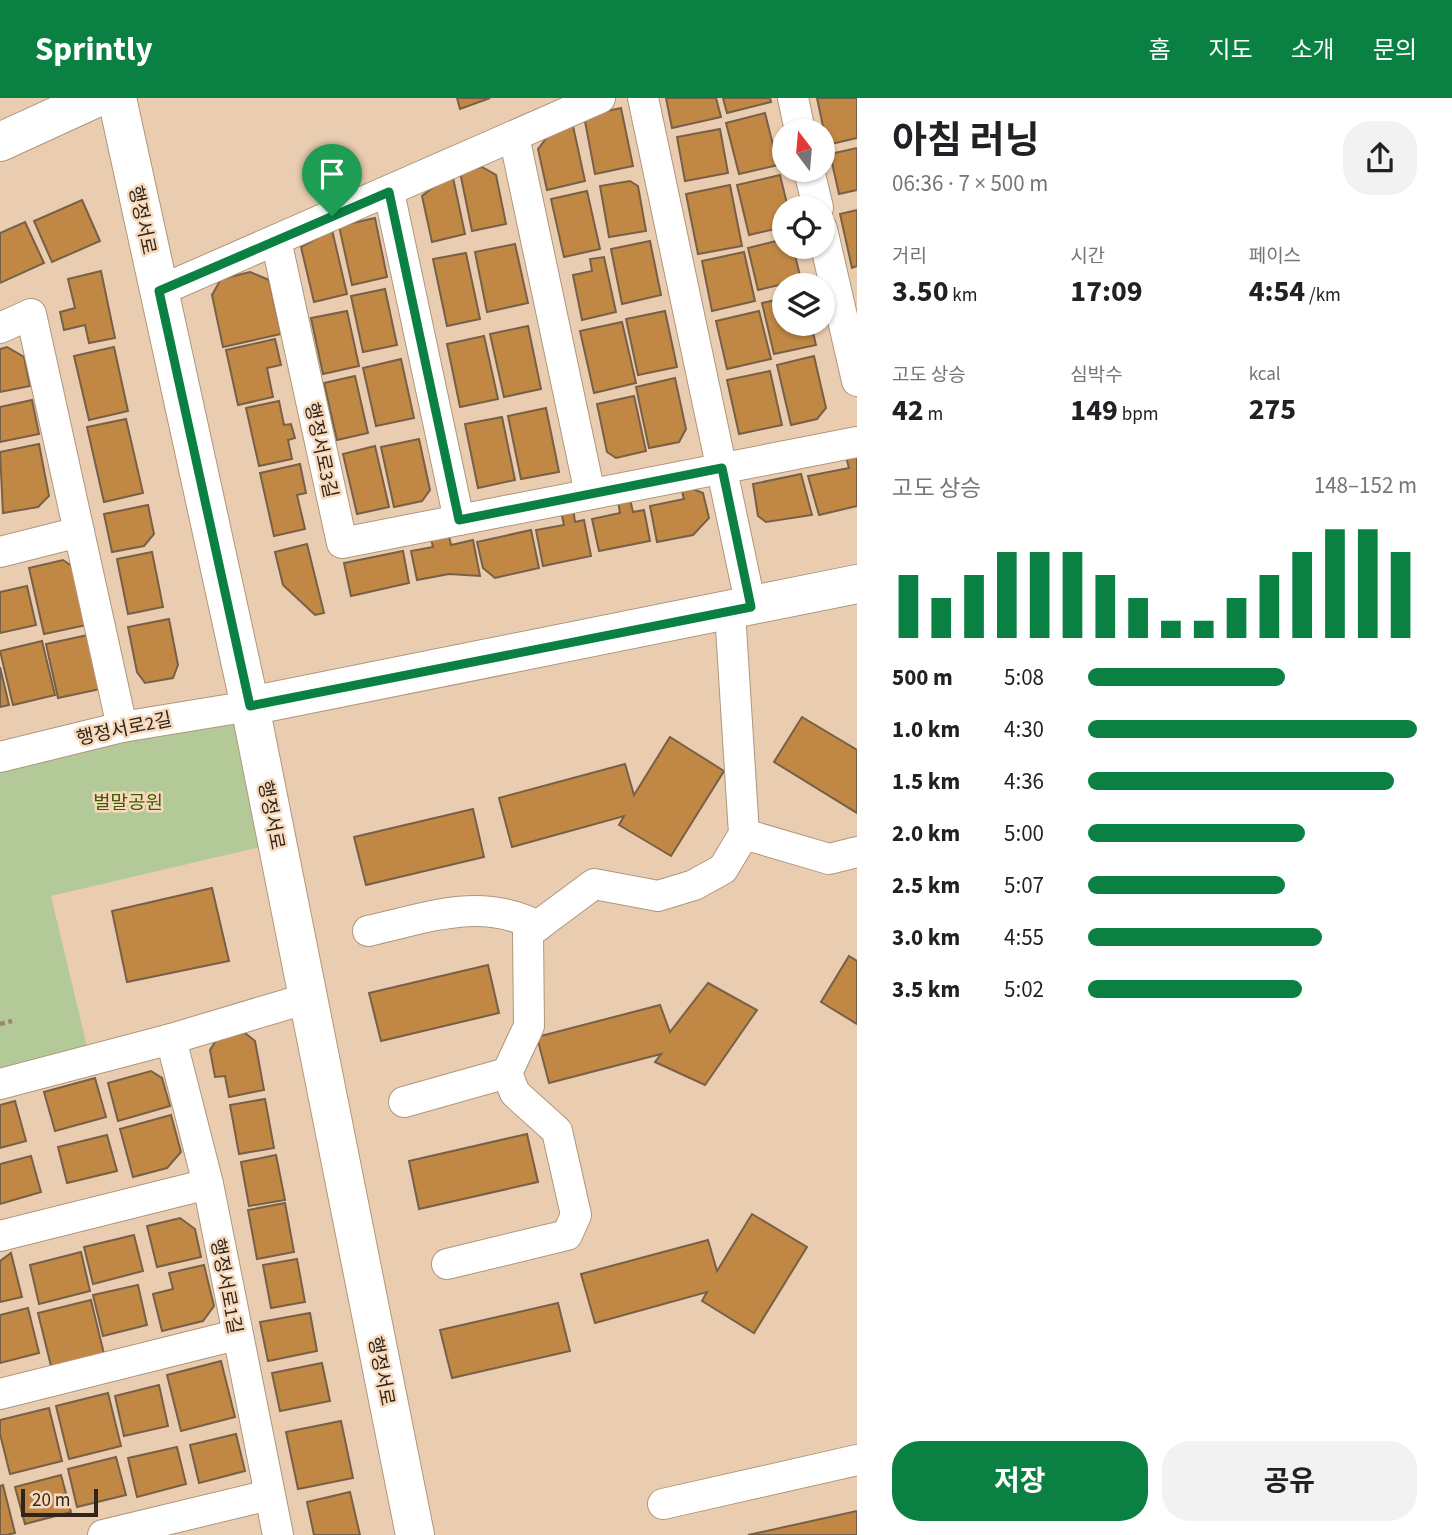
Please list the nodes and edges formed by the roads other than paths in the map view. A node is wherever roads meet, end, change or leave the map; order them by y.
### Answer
1 (96, 98) edge
2 (117, 98) edge
3 (600, 98) edge
4 (643, 98) edge
5 (793, 98) edge
6 (797, 119) edge
7 (514, 136) junction
8 (0, 142) edge
9 (389, 192) junction
10 (276, 240) junction
11 (829, 259) edge
12 (159, 291) junction
13 (0, 328) edge
14 (857, 381) edge
15 (857, 442) edge
16 (722, 468) junction
17 (590, 494) junction
18 (459, 520) junction
19 (79, 532) junction
20 (0, 552) edge
21 (857, 584) edge
22 (741, 610) junction
23 (250, 706) junction
24 (122, 727) junction
25 (0, 757) edge
26 (744, 834) junction
27 (857, 852) edge
28 (538, 926) junction
29 (368, 931) dead end
30 (308, 998) junction
31 (172, 1039) junction
32 (507, 1073) junction
33 (0, 1084) edge
34 (404, 1102) dead end
35 (208, 1184) junction
36 (0, 1236) edge
37 (447, 1264) dead end
38 (236, 1335) junction
39 (0, 1394) edge
40 (857, 1460) edge
41 (270, 1495) junction
42 (663, 1504) dead end
43 (103, 1535) edge
44 (278, 1535) edge
45 (415, 1535) edge

1 - 8 street
2 - 12 street, 행정서로
3 - 7 street
4 - 16 street
5 - 6 street
7 - 9 street
7 - 17 street
9 - 10 street
9 - 18 street
10 - 12 street
10 - 18 street, 행정서로3길
11 - 14 street
12 - 23 street, 행정서로
13 - 19 street
15 - 16 street, 행정서로3길
16 - 17 street, 행정서로3길
16 - 22 street
17 - 18 street, 행정서로3길
19 - 20 street
19 - 24 street
21 - 22 street
22 - 23 street
22 - 26 street
23 - 24 street, 행정서로2길
23 - 30 street, 행정서로
24 - 25 street, 행정서로2길
26 - 27 street
26 - 28 street
28 - 29 street
28 - 32 street
30 - 31 street
30 - 45 street, 행정서로
31 - 33 street
31 - 35 street, 행정서로1길
32 - 34 street
32 - 37 street
35 - 36 street
35 - 38 street, 행정서로1길
38 - 39 street
38 - 41 street, 행정서로1길
40 - 42 street
41 - 43 street
41 - 44 street, 행정서로1길

